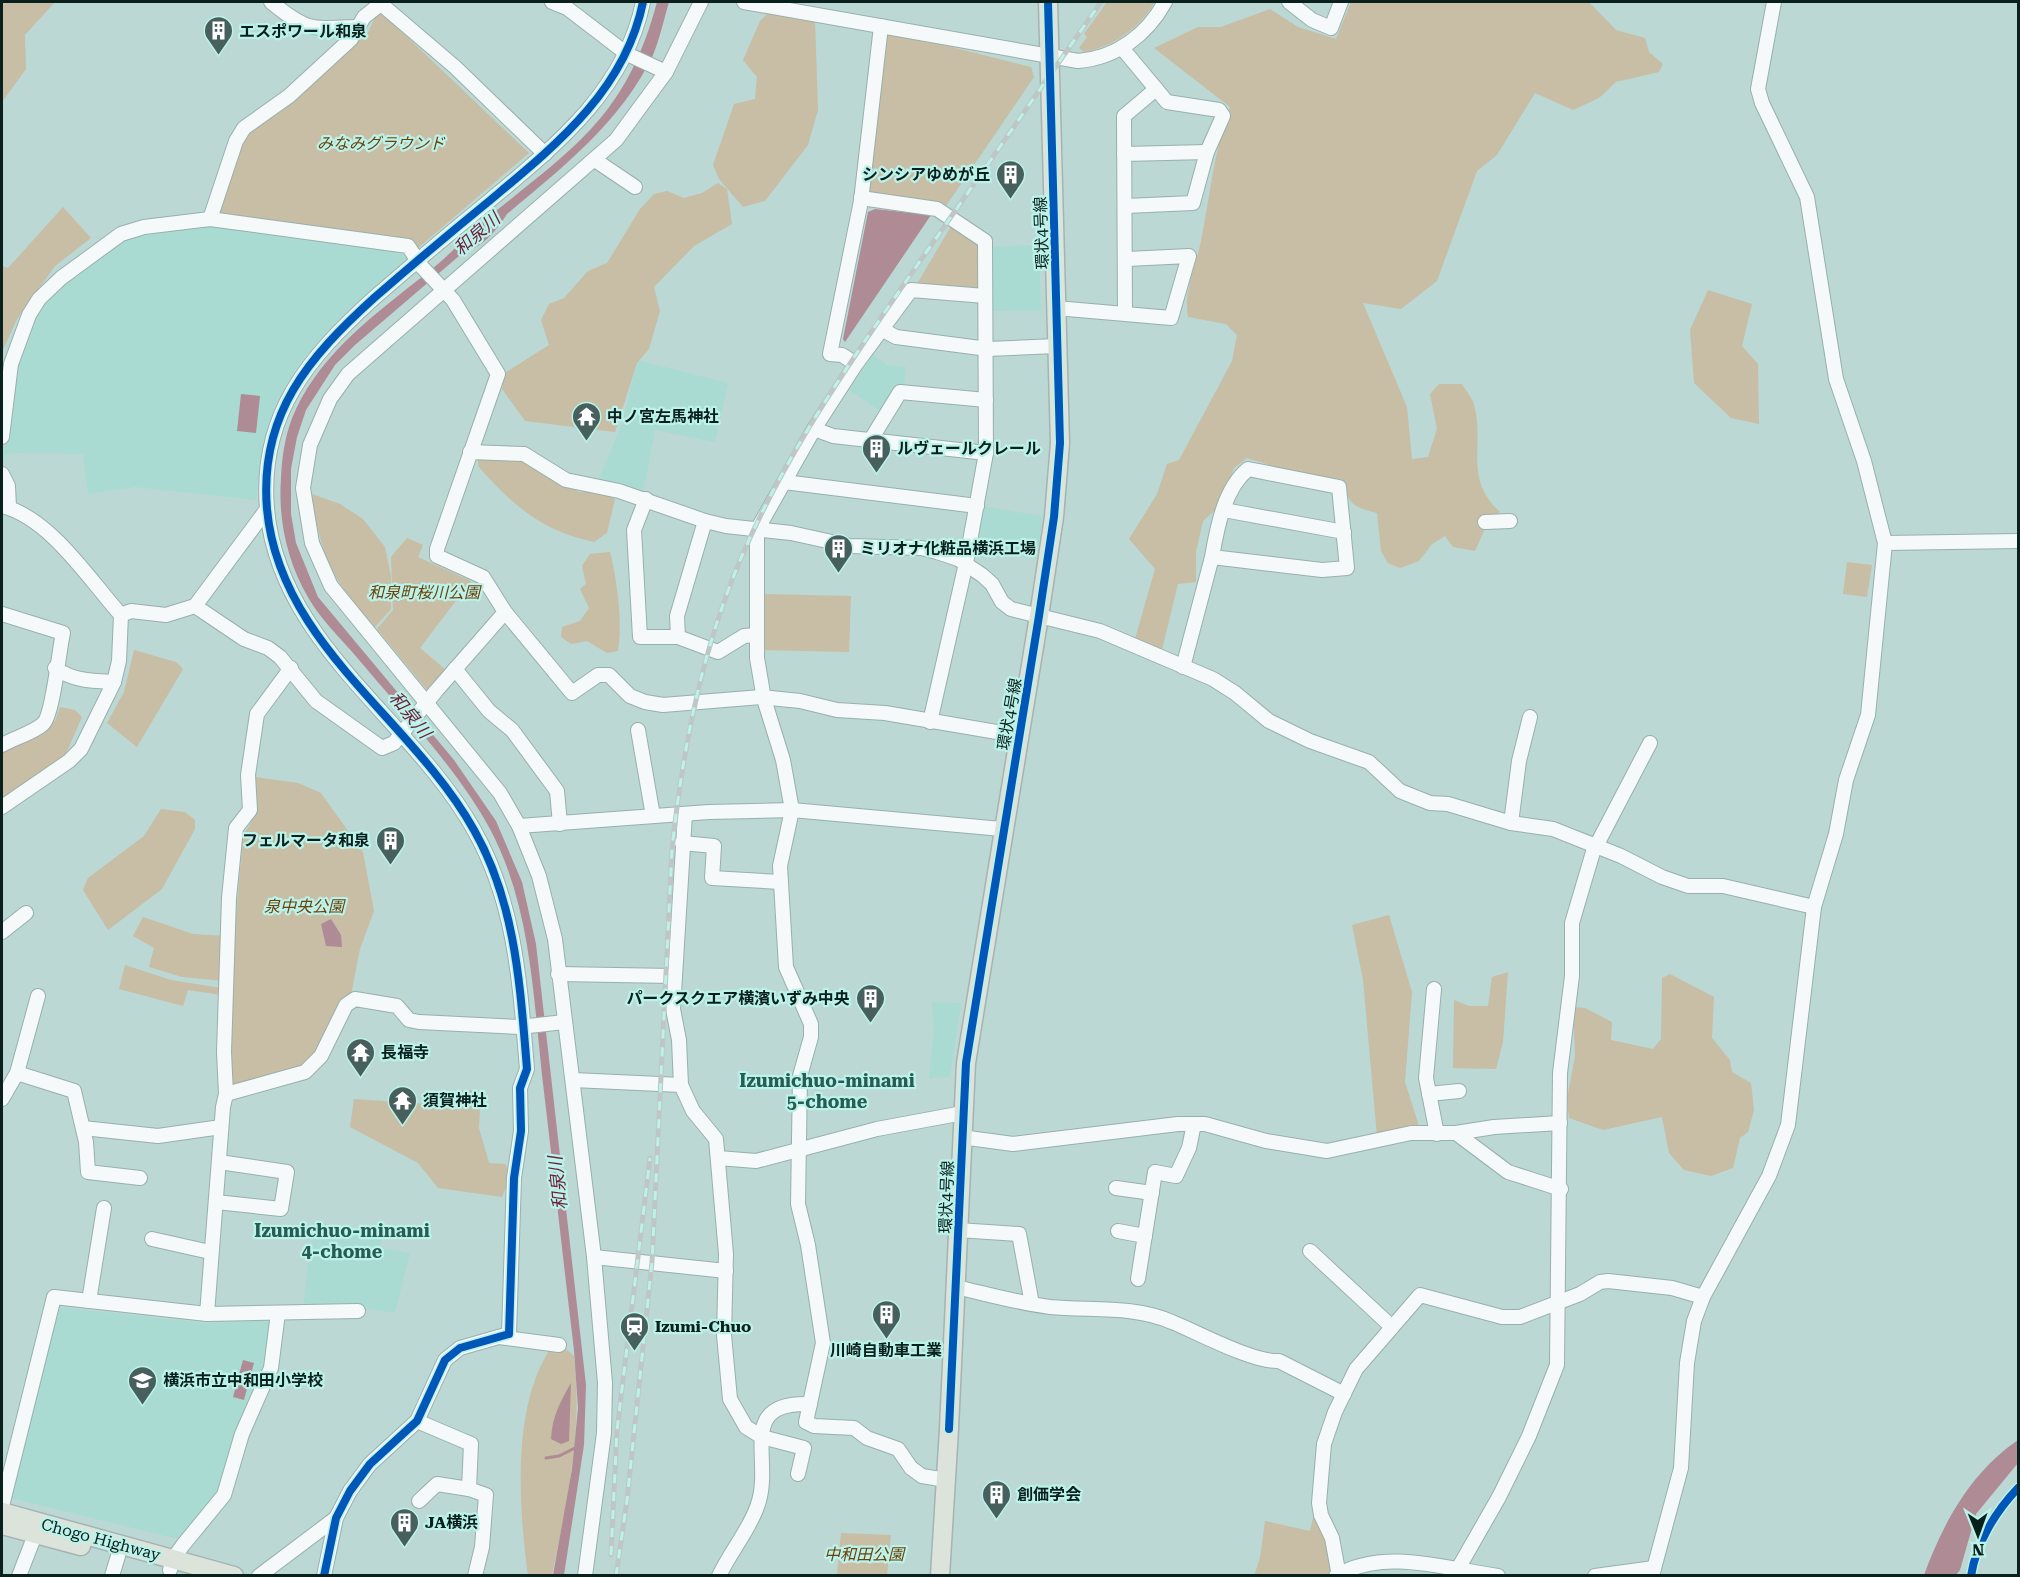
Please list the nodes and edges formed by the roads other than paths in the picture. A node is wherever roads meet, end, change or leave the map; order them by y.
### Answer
1 (271, 2) edge
2 (382, 2) edge
3 (552, 2) edge
4 (643, 2) edge
5 (701, 2) edge
6 (744, 2) edge
7 (1048, 2) edge
8 (1164, 2) edge
9 (1289, 2) edge
10 (1341, 2) edge
11 (1774, 2) edge
12 (881, 26) junction
13 (356, 27) junction
14 (1122, 48) junction
15 (629, 55) junction
16 (1049, 57) junction
17 (661, 69) junction
18 (1156, 89) junction
19 (1207, 152) junction
20 (545, 154) junction
21 (1124, 154) junction
22 (595, 160) junction
23 (635, 188) dead end
24 (861, 198) junction
25 (1126, 206) junction
26 (210, 219) junction
27 (1127, 259) junction
28 (419, 264) junction
29 (441, 288) junction
30 (985, 296) junction
31 (1056, 308) junction
32 (1125, 313) junction
33 (883, 330) junction
34 (1057, 346) junction
35 (988, 349) junction
36 (856, 364) junction
37 (986, 400) junction
38 (814, 429) junction
39 (2, 437) edge
40 (870, 441) junction
41 (470, 452) junction
42 (986, 453) junction
43 (2, 474) edge
44 (784, 482) junction
45 (646, 499) junction
46 (5, 506) edge
47 (977, 506) junction
48 (267, 509) junction
49 (1224, 510) junction
50 (1510, 520) dead end
51 (705, 521) junction
52 (1485, 522) dead end
53 (757, 530) junction
54 (1344, 532) junction
55 (2019, 540) edge
56 (1885, 543) junction
57 (1212, 557) junction
58 (966, 563) junction
59 (195, 606) junction
60 (505, 612) junction
61 (2, 614) edge
62 (121, 615) junction
63 (1039, 616) junction
64 (756, 635) junction
65 (678, 637) junction
66 (1183, 667) junction
67 (56, 668) junction
68 (291, 668) junction
69 (455, 669) junction
70 (114, 682) junction
71 (764, 699) junction
72 (424, 705) junction
73 (1530, 717) dead end
74 (930, 722) junction
75 (638, 730) dead end
76 (404, 732) junction
77 (1020, 736) junction
78 (1650, 743) dead end
79 (2, 745) edge
80 (2, 807) edge
81 (792, 810) junction
82 (685, 814) junction
83 (653, 816) junction
84 (1511, 823) junction
85 (560, 824) junction
86 (519, 826) junction
87 (1002, 829) junction
88 (682, 843) junction
89 (1596, 847) junction
90 (781, 882) junction
91 (1814, 907) junction
92 (26, 914) dead end
93 (2, 932) edge
94 (558, 974) junction
95 (673, 976) junction
96 (1434, 989) dead end
97 (38, 996) dead end
98 (559, 1023) junction
99 (526, 1026) junction
100 (17, 1073) junction
101 (573, 1080) junction
102 (681, 1085) junction
103 (1459, 1091) dead end
104 (226, 1094) junction
105 (1429, 1094) junction
106 (2, 1099) edge
107 (963, 1113) junction
108 (1560, 1123) junction
109 (1194, 1124) junction
110 (221, 1127) junction
111 (84, 1128) junction
112 (1456, 1133) junction
113 (1437, 1134) junction
114 (961, 1137) junction
115 (799, 1150) junction
116 (718, 1158) junction
117 (219, 1162) junction
118 (140, 1178) dead end
119 (1116, 1188) dead end
120 (1561, 1189) junction
121 (1152, 1194) junction
122 (216, 1202) junction
123 (104, 1208) dead end
124 (958, 1230) junction
125 (1118, 1231) dead end
126 (1145, 1236) junction
127 (152, 1239) dead end
128 (1310, 1251) dead end
129 (210, 1252) junction
130 (594, 1257) junction
131 (726, 1271) junction
132 (1138, 1280) dead end
133 (956, 1287) junction
134 (1703, 1297) junction
135 (89, 1301) junction
136 (1559, 1302) junction
137 (1032, 1304) junction
138 (358, 1311) dead end
139 (278, 1313) junction
140 (207, 1314) junction
141 (1392, 1327) junction
142 (499, 1337) junction
143 (559, 1345) dead end
144 (1344, 1394) junction
145 (810, 1404) junction
146 (417, 1421) junction
147 (762, 1437) junction
148 (798, 1474) dead end
149 (946, 1480) junction
150 (469, 1489) junction
151 (419, 1501) dead end
152 (2, 1506) edge
153 (2, 1512) edge
154 (336, 1518) junction
155 (2, 1525) edge
156 (35, 1534) junction
157 (118, 1556) junction
158 (172, 1564) junction
159 (1460, 1567) junction
160 (1653, 1572) edge
161 (19, 1575) edge
162 (112, 1575) edge
163 (190, 1575) edge
164 (234, 1575) edge
165 (259, 1575) edge
166 (324, 1575) edge
167 (476, 1575) edge
168 (585, 1575) edge
169 (719, 1575) edge
170 (940, 1575) edge
171 (1338, 1575) edge
172 (1498, 1575) edge
173 (1595, 1575) edge

1 - 13 street
2 - 13 street
2 - 20 street
3 - 15 street
4 - 15 street
5 - 17 street
6 - 12 street
7 - 16 main road, 環状4号線
8 - 14 street
9 - 10 street
11 - 56 street
12 - 16 street
12 - 24 street
13 - 26 street
14 - 16 street
14 - 18 street
15 - 17 street
15 - 20 street
16 - 31 main road, 環状4号線
17 - 22 street
18 - 19 street
18 - 21 street
19 - 21 street
19 - 25 street
20 - 28 street
21 - 25 street
22 - 23 street
22 - 29 street
24 - 30 street
24 - 36 street
25 - 27 street
26 - 28 street
26 - 39 street
27 - 32 street
27 - 32 street
28 - 29 street
28 - 48 street
29 - 41 street
29 - 72 street
30 - 33 street
30 - 35 street
31 - 32 street
31 - 34 main road, 環状4号線
33 - 35 street
33 - 36 street
34 - 35 street
34 - 63 main road, 環状4号線
35 - 37 street
36 - 38 street
37 - 40 street
37 - 42 street
38 - 40 street
38 - 44 street
40 - 42 street
41 - 45 street
41 - 60 street
42 - 47 street
43 - 46 street
44 - 47 street
44 - 53 street
45 - 51 street
45 - 65 street
46 - 62 street
47 - 58 street
48 - 59 street
48 - 76 street
49 - 54 street
49 - 54 street
49 - 57 street
50 - 52 street
51 - 53 street
51 - 65 street
53 - 58 street
53 - 64 street
54 - 57 street
55 - 56 street
56 - 91 street
57 - 66 street
58 - 63 street
58 - 74 street
59 - 62 street
59 - 68 street
60 - 69 street
60 - 71 street
61 - 67 street
62 - 70 street
63 - 66 street
63 - 77 main road, 環状4号線
64 - 65 street
64 - 71 street
66 - 84 street
67 - 70 street
67 - 79 street
68 - 76 street
68 - 104 street
69 - 72 street
69 - 85 street
70 - 80 street
71 - 74 street
71 - 81 street
72 - 76 street
72 - 86 street
73 - 84 street
74 - 77 street
75 - 83 street
76 - 99 street
77 - 87 main road, 環状4号線
78 - 89 street
81 - 82 street
81 - 87 street
81 - 90 street
82 - 83 street
82 - 88 street
83 - 85 street
84 - 89 street
85 - 86 street
86 - 94 street
87 - 107 main road, 環状4号線
88 - 90 street
88 - 95 street
89 - 91 street
89 - 108 street
90 - 115 street
91 - 134 street
92 - 93 street
94 - 95 street
94 - 98 street
95 - 102 street
96 - 105 street
97 - 100 street
98 - 99 street
98 - 101 street
99 - 104 street
99 - 142 street
100 - 106 street
100 - 111 street
101 - 102 street
101 - 130 street
102 - 116 street
103 - 105 street
104 - 110 street
105 - 113 street
107 - 114 main road, 環状4号線
107 - 115 street
108 - 112 street
108 - 120 street
109 - 113 street
109 - 114 street
109 - 121 street
110 - 111 street
110 - 117 street
111 - 118 street
112 - 113 street
112 - 120 street
114 - 124 main road, 環状4号線
115 - 116 street
115 - 145 street
116 - 131 street
117 - 122 street
117 - 122 street
119 - 121 street
120 - 136 street
121 - 126 street
122 - 129 street
123 - 135 street
124 - 133 main road, 環状4号線
124 - 137 street
125 - 126 street
126 - 132 street
127 - 129 street
128 - 141 street
129 - 140 street
130 - 131 street
130 - 168 street
131 - 147 street
133 - 137 street
133 - 149 main road, 環状4号線
134 - 136 street
134 - 160 street
135 - 140 street
135 - 152 street
136 - 141 street
136 - 159 street
137 - 144 street
138 - 139 street
139 - 140 street
139 - 158 street
141 - 144 street
142 - 143 street
142 - 146 street
144 - 171 street
145 - 147 street
145 - 149 street
146 - 150 street
146 - 154 street
147 - 148 street
147 - 169 street
149 - 170 main road, 環状4号線
150 - 151 street
150 - 167 street
153 - 158 main road, Chogo Highway
154 - 165 street
154 - 166 street
155 - 156 main road
156 - 157 main road
156 - 161 street
157 - 158 main road
157 - 162 street
158 - 163 main road
158 - 164 main road, Chogo Highway
159 - 171 street
159 - 172 street
160 - 173 street

